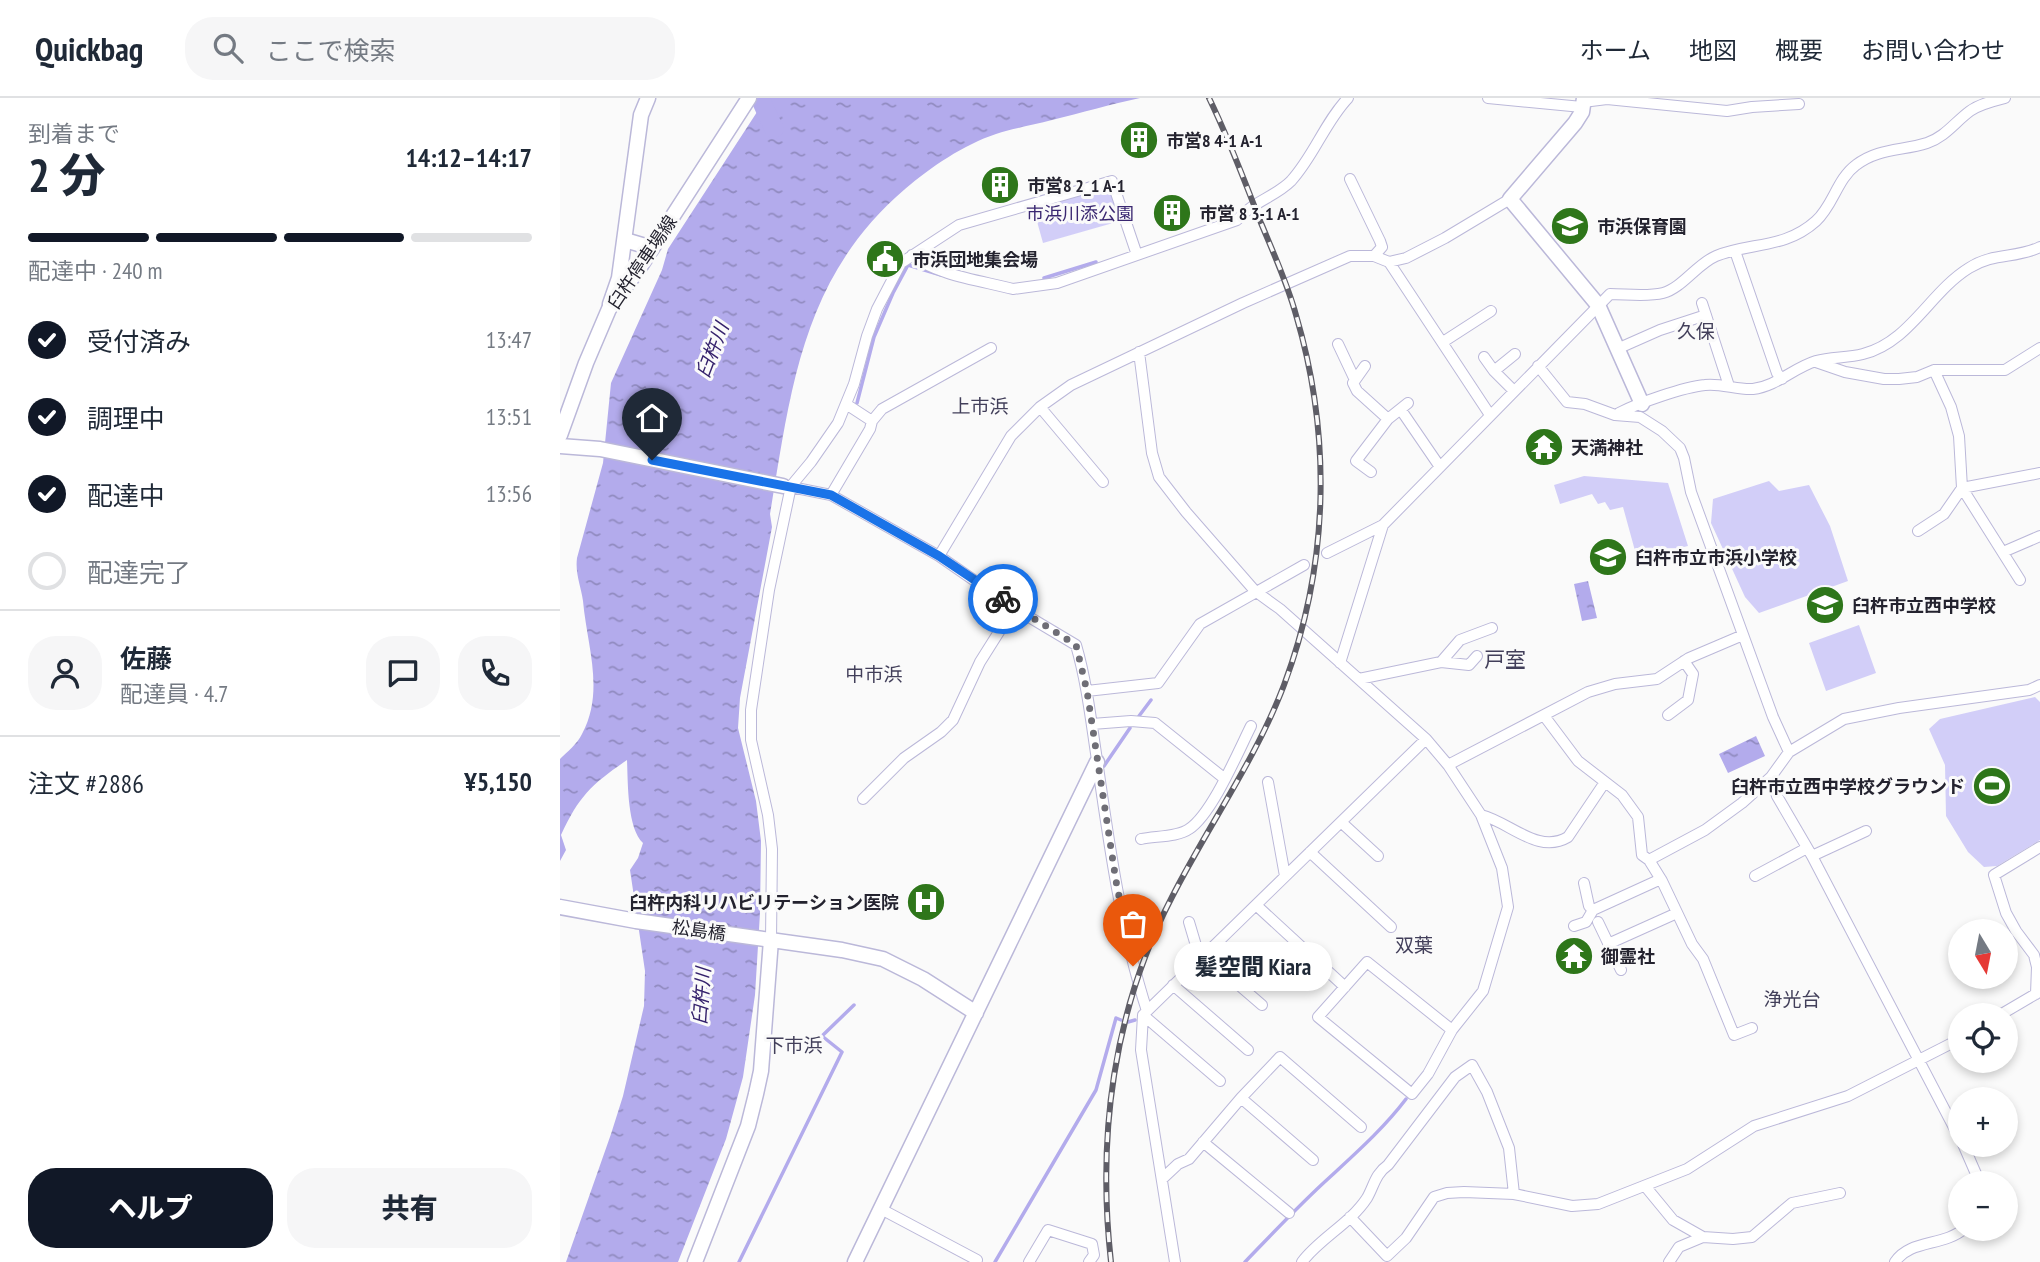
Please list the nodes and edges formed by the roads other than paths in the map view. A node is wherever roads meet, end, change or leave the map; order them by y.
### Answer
1 (648, 98) edge
2 (1348, 98) edge
3 (1488, 98) edge
4 (2005, 98) edge
5 (749, 99) edge
6 (1583, 103) edge
7 (1799, 104) dead end
8 (1350, 179) dead end
9 (1510, 199) junction
10 (625, 240) junction
11 (2040, 247) edge
12 (653, 248) junction
13 (1735, 251) junction
14 (912, 255) junction
15 (1137, 256) junction
16 (1374, 256) junction
17 (1389, 261) junction
18 (1702, 303) dead end
19 (1598, 305) junction
20 (609, 309) junction
21 (1492, 311) dead end
22 (1706, 315) junction
23 (1443, 342) junction
24 (1338, 344) dead end
25 (991, 348) dead end
26 (2040, 348) edge
27 (1617, 349) junction
28 (1139, 352) junction
29 (1515, 354) dead end
30 (1484, 357) dead end
31 (1815, 361) junction
32 (1365, 366) dead end
33 (1538, 366) junction
34 (1934, 370) junction
35 (1494, 371) junction
36 (1782, 379) junction
37 (1355, 380) junction
38 (1729, 386) junction
39 (1514, 391) junction
40 (846, 404) junction
41 (1642, 404) junction
42 (1040, 407) junction
43 (1490, 415) junction
44 (1615, 415) junction
45 (1388, 419) junction
46 (873, 421) junction
47 (560, 435) edge
48 (560, 446) edge
49 (1440, 467) junction
50 (1371, 472) dead end
51 (2040, 473) edge
52 (1103, 482) dead end
53 (787, 486) junction
54 (1962, 488) junction
55 (831, 495) junction
56 (1383, 525) junction
57 (1918, 531) dead end
58 (2040, 536) edge
59 (2003, 552) junction
60 (1327, 553) dead end
61 (939, 556) junction
62 (1304, 565) dead end
63 (2020, 580) dead end
64 (1255, 591) junction
65 (1014, 608) junction
66 (1492, 628) dead end
67 (1743, 635) junction
68 (1477, 656) dead end
69 (1684, 661) junction
70 (1441, 662) junction
71 (1340, 663) junction
72 (1359, 679) junction
73 (2040, 685) edge
74 (1087, 691) junction
75 (1668, 715) dead end
76 (1545, 716) junction
77 (1092, 724) junction
78 (1251, 726) dead end
79 (1426, 739) junction
80 (1788, 752) junction
81 (1097, 762) junction
82 (1448, 765) junction
83 (1771, 777) junction
84 (1225, 779) junction
85 (1268, 782) dead end
86 (1605, 782) junction
87 (863, 799) dead end
88 (1481, 815) junction
89 (1341, 822) junction
90 (1866, 831) dead end
91 (1141, 839) dead end
92 (2040, 847) edge
93 (1310, 852) junction
94 (1810, 852) junction
95 (1378, 856) dead end
96 (1649, 860) junction
97 (1285, 876) junction
98 (1755, 876) dead end
99 (1661, 879) junction
100 (1584, 883) dead end
101 (1256, 905) junction
102 (560, 907) edge
103 (1593, 910) junction
104 (1677, 913) junction
105 (1189, 922) dead end
106 (1598, 922) dead end
107 (1574, 926) dead end
108 (1391, 927) dead end
109 (766, 939) junction
110 (1608, 944) junction
111 (1202, 957) junction
112 (1620, 970) dead end
113 (1173, 985) junction
114 (1345, 987) junction
115 (2038, 993) edge
116 (1262, 1005) dead end
117 (2018, 1005) edge
118 (975, 1013) junction
119 (1145, 1013) junction
120 (1752, 1028) dead end
121 (1452, 1030) junction
122 (1948, 1045) edge
123 (1248, 1050) dead end
124 (1921, 1060) junction
125 (1220, 1081) dead end
126 (1241, 1098) junction
127 (1948, 1115) edge
128 (1361, 1127) dead end
129 (1203, 1142) junction
130 (1313, 1160) dead end
131 (1162, 1179) junction
132 (1645, 1186) junction
133 (1840, 1193) dead end
134 (1514, 1194) junction
135 (881, 1209) junction
136 (1289, 1213) dead end
137 (1350, 1217) junction
138 (1703, 1237) junction
139 (1948, 1239) edge
140 (977, 1260) dead end
141 (695, 1262) edge
142 (855, 1262) edge
143 (1029, 1262) edge
144 (1089, 1262) edge
145 (1175, 1262) edge
146 (1302, 1262) edge
147 (1669, 1262) edge
148 (1895, 1262) edge

1 - 10 street
2 - 15 street
3 - 6 street
4 - 13 street
5 - 12 street, 臼杵停車場線
6 - 7 street
6 - 9 street
8 - 16 street
9 - 17 street
9 - 19 street
10 - 12 street
10 - 20 street
11 - 31 street
12 - 20 street, 臼杵停車場線
13 - 19 street
13 - 36 street
14 - 15 street
14 - 15 street
14 - 40 street
16 - 17 street
16 - 28 street
17 - 23 street
18 - 22 street
19 - 27 street
19 - 33 street
20 - 47 street, 臼杵停車場線
21 - 23 street
22 - 27 street
22 - 38 street
23 - 43 street
24 - 37 street
25 - 46 street
26 - 34 street
27 - 41 street
28 - 42 street
28 - 64 street
29 - 35 street
30 - 35 street
31 - 34 street
31 - 36 street
32 - 37 street
33 - 39 street
33 - 44 street
34 - 54 street
35 - 39 street
36 - 38 street
37 - 45 street
38 - 41 street
39 - 43 street
40 - 46 street
40 - 53 street
41 - 44 street
42 - 52 street
42 - 61 street
43 - 49 street
44 - 67 street
45 - 49 street
45 - 50 street
46 - 55 street
48 - 53 street
49 - 56 street
51 - 54 street
53 - 55 street
53 - 109 street
54 - 57 street
54 - 59 street
55 - 61 street
56 - 60 street
56 - 71 street
58 - 59 street
59 - 63 street
61 - 65 street
62 - 64 street
64 - 71 street
64 - 74 street
65 - 74 street
65 - 87 street
66 - 70 street
67 - 69 street
67 - 80 street
68 - 70 street
69 - 75 street
69 - 76 street
70 - 72 street
71 - 72 street
72 - 79 street
73 - 80 street
74 - 77 street
76 - 82 street
76 - 86 street
77 - 81 street
77 - 84 street
78 - 84 street
79 - 82 street
79 - 89 street
80 - 83 street
81 - 118 street
81 - 119 street
82 - 88 street
83 - 94 street
83 - 96 street
84 - 91 street
85 - 97 street
86 - 88 street
86 - 96 street
88 - 121 street
89 - 93 street
89 - 95 street
90 - 94 street
92 - 115 street
93 - 97 street
93 - 108 street
94 - 98 street
94 - 124 street
96 - 99 street
97 - 101 street
99 - 103 street
99 - 104 street
100 - 103 street
101 - 111 street
101 - 114 street
102 - 109 street, 松島橋
103 - 107 street
104 - 110 street
104 - 120 street
105 - 111 street
106 - 110 street
109 - 118 street, 松島橋
109 - 141 street
110 - 112 street
111 - 113 street
111 - 116 street
113 - 119 street
113 - 123 street
114 - 121 street
114 - 121 street
115 - 117 street
118 - 135 street
119 - 125 street
119 - 131 street
122 - 124 street
124 - 127 street
124 - 132 street
126 - 128 street
126 - 129 street
126 - 130 street
129 - 131 street
129 - 136 street
131 - 145 street
132 - 134 street
132 - 138 street
133 - 138 street
134 - 137 street
134 - 137 street
135 - 140 street
135 - 142 street
137 - 146 street
138 - 147 street
139 - 148 street
143 - 144 street

